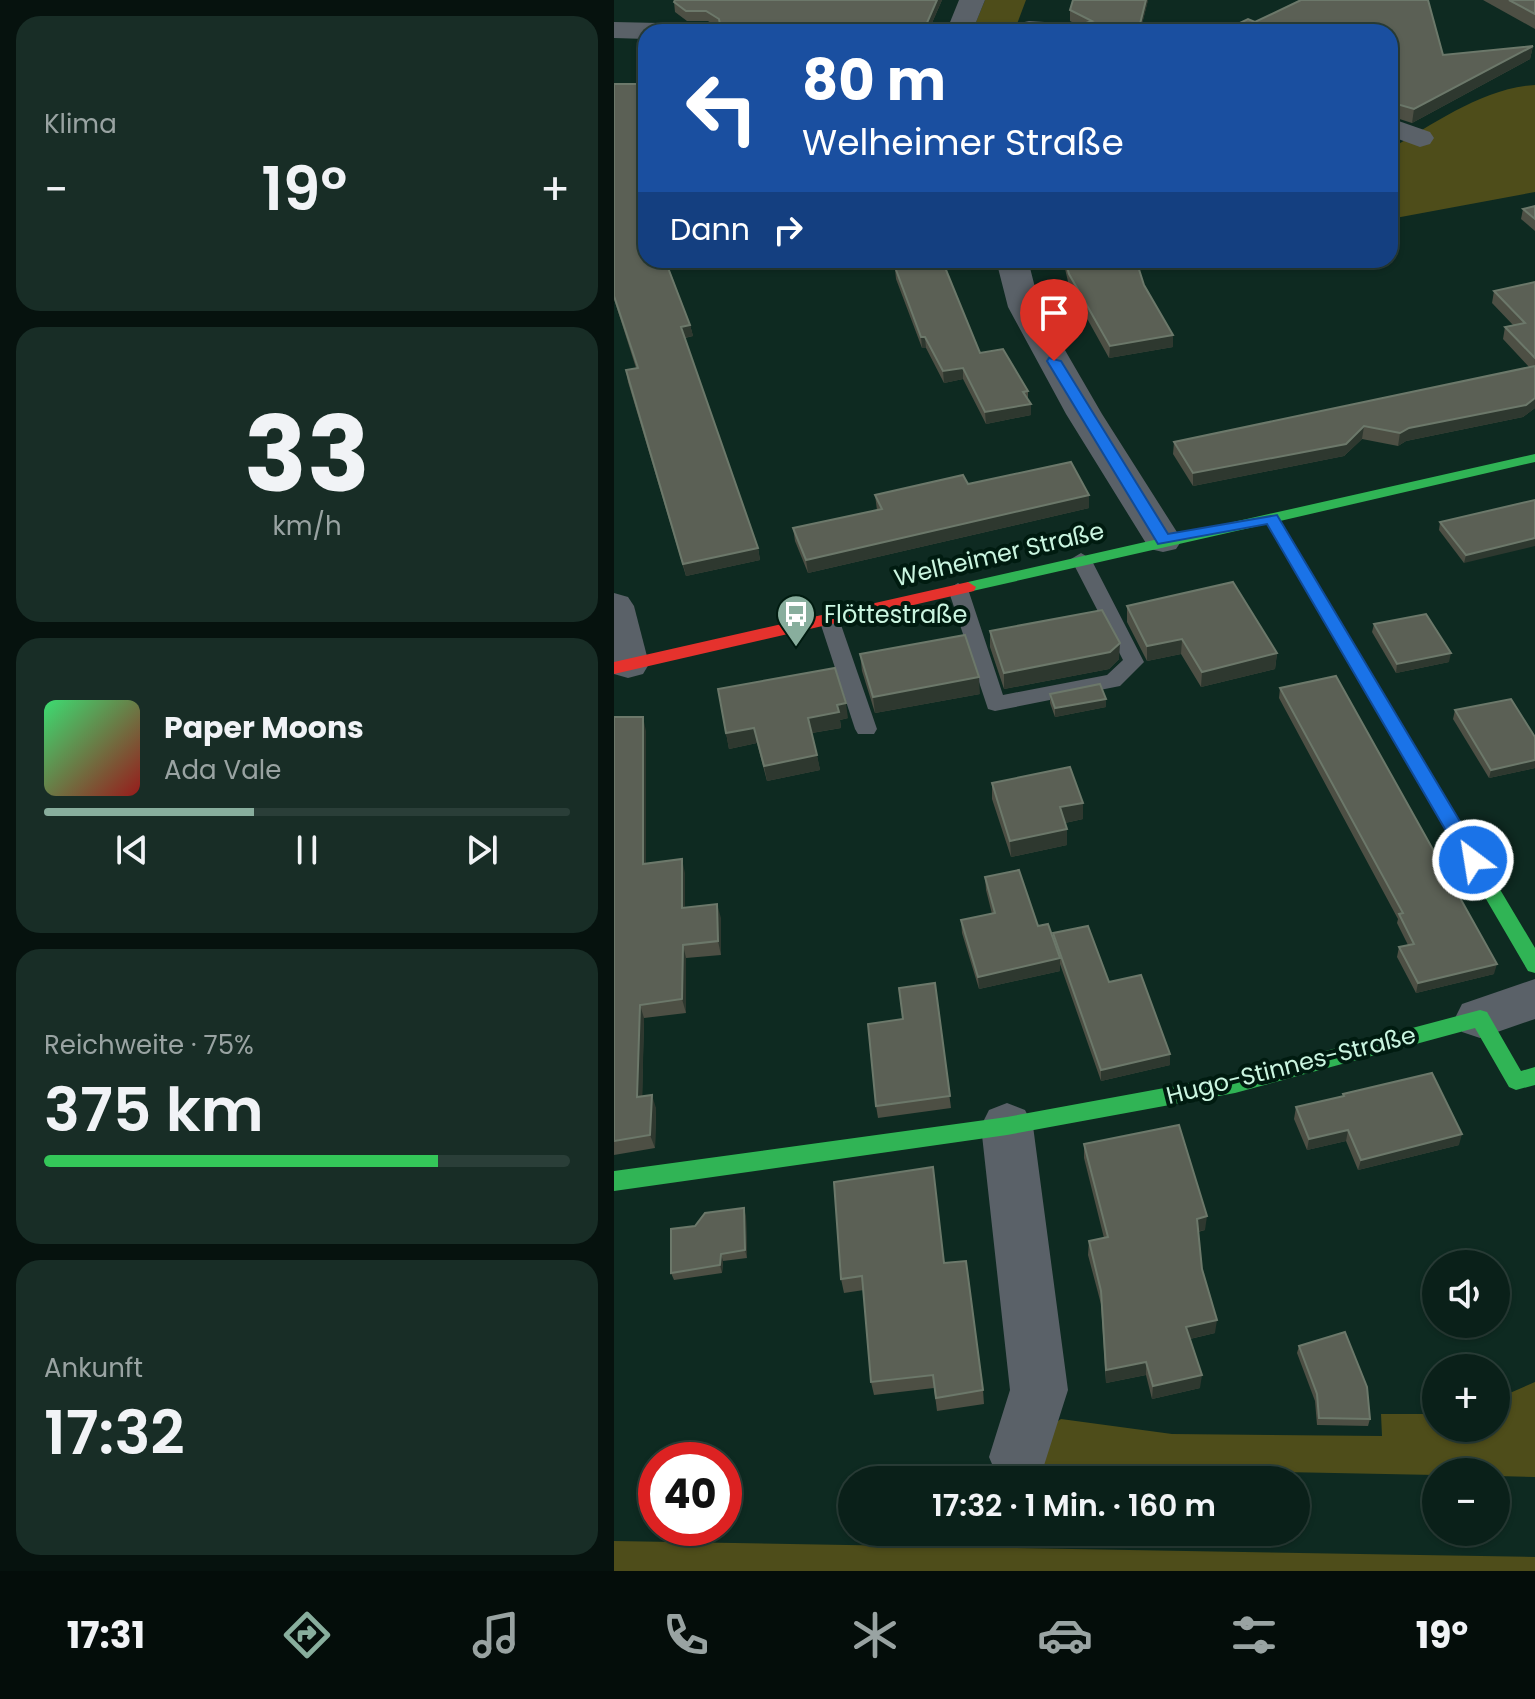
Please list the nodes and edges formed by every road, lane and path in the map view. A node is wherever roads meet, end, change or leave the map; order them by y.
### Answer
1 (621, 0) edge
2 (972, 0) edge
3 (1039, 0) edge
4 (614, 12) edge
5 (962, 24) edge
6 (1030, 24) edge
7 (614, 30) edge
8 (638, 31) edge
9 (1398, 129) edge
10 (1420, 138) dead end
11 (1014, 268) edge
12 (1535, 458) edge
13 (1271, 518) junction
14 (1163, 540) junction
15 (1081, 559) junction
16 (958, 589) junction
17 (614, 606) edge
18 (829, 619) junction
19 (621, 666) edge
20 (866, 729) dead end
21 (1535, 965) edge
22 (1535, 999) edge
23 (1480, 1018) junction
24 (1535, 1076) edge
25 (1007, 1126) junction
26 (614, 1181) edge
27 (1019, 1457) dead end

1 - 4 street
2 - 5 street
3 - 6 street
7 - 8 street
9 - 10 street
11 - 14 street
12 - 13 street, Welheimer Straße
13 - 14 street, Welheimer Straße
13 - 21 street
14 - 15 street, Welheimer Straße
15 - 16 street, Welheimer Straße
15 - 16 lane
16 - 18 street, Welheimer Straße
17 - 19 street
18 - 19 street, Welheimer Straße
18 - 20 lane
22 - 23 street, Hugo-Stinnes-Straße
23 - 24 street
23 - 25 street, Hugo-Stinnes-Straße
25 - 26 street, Hugo-Stinnes-Straße
25 - 27 street

